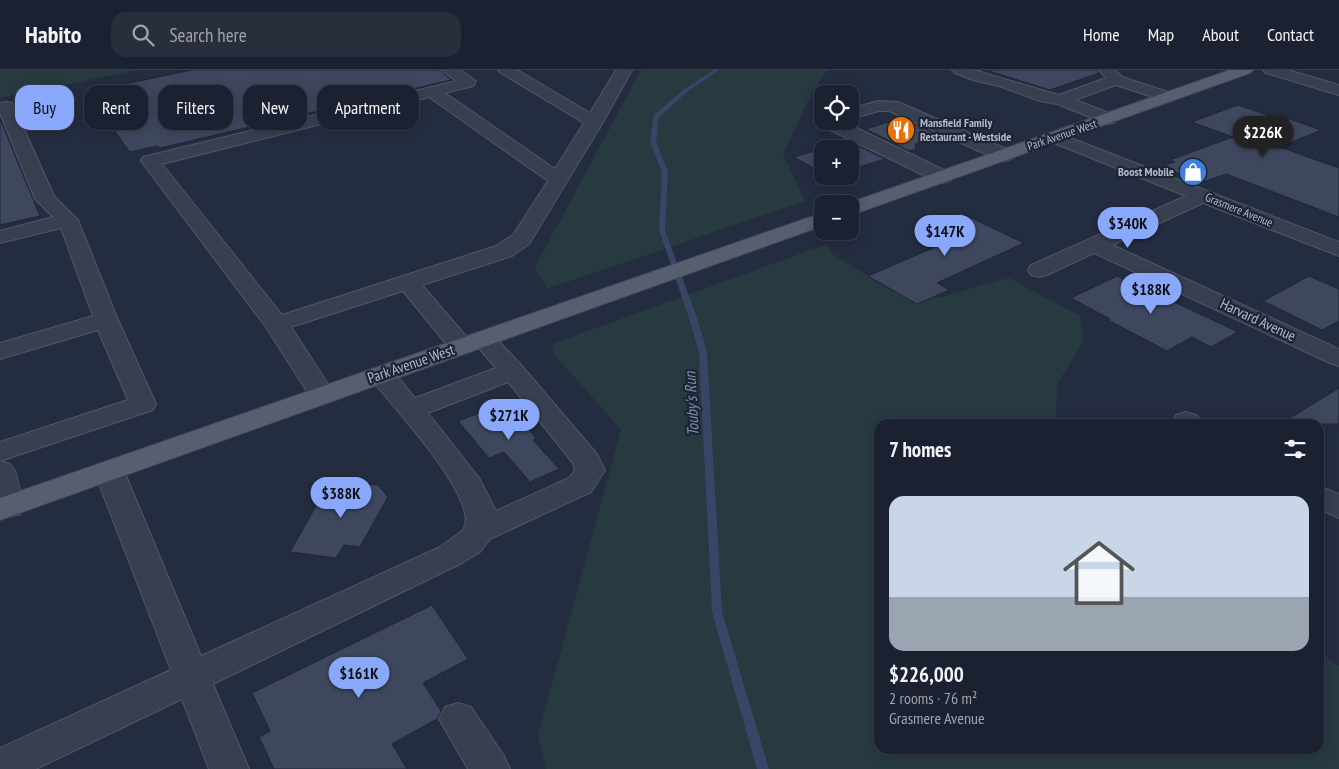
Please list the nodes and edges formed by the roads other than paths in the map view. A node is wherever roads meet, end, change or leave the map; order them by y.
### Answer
1 (449, 70) edge
2 (506, 70) edge
3 (624, 70) edge
4 (960, 70) edge
5 (1245, 70) edge
6 (1272, 70) edge
7 (1112, 75) edge
8 (1339, 90) edge
9 (432, 92) junction
10 (1168, 97) junction
11 (1060, 100) junction
12 (0, 108) edge
13 (859, 111) edge
14 (1108, 119) junction
15 (594, 122) junction
16 (844, 130) edge
17 (1055, 137) junction
18 (1004, 155) junction
19 (943, 177) junction
20 (558, 179) junction
21 (1202, 196) junction
22 (859, 206) edge
23 (68, 220) junction
24 (814, 222) edge
25 (0, 237) edge
26 (1095, 245) junction
27 (1339, 250) edge
28 (1039, 270) dead end
29 (408, 282) junction
30 (106, 320) junction
31 (277, 324) junction
32 (472, 342) junction
33 (0, 351) edge
34 (1339, 358) edge
35 (514, 371) junction
36 (381, 374) junction
37 (322, 395) junction
38 (410, 410) junction
39 (0, 452) edge
40 (0, 471) edge
41 (110, 471) junction
42 (1324, 499) edge
43 (5, 507) edge
44 (1339, 507) edge
45 (480, 531) junction
46 (192, 677) junction
47 (458, 719) dead end
48 (0, 767) edge
49 (230, 769) edge
50 (490, 769) edge

1 - 9 street
2 - 15 street
3 - 15 street
4 - 11 street
5 - 10 main road, Park Avenue West
6 - 8 street
7 - 10 street
7 - 11 street
9 - 20 street
9 - 31 street
10 - 14 main road, Park Avenue West
11 - 14 street
12 - 23 street
13 - 18 street
14 - 17 main road, Park Avenue West
15 - 20 street
16 - 19 street
17 - 18 main road, Park Avenue West
17 - 21 street, Grasmere Avenue
18 - 19 main road, Park Avenue West
19 - 22 main road, Park Avenue West
20 - 29 street
21 - 26 street
21 - 27 street, Grasmere Avenue
23 - 25 street
23 - 30 street
24 - 32 main road, Park Avenue West
26 - 28 street
26 - 34 street, Harvard Avenue
29 - 31 street
29 - 32 street
30 - 33 street
30 - 39 street
31 - 37 street
32 - 35 street
32 - 36 main road, Park Avenue West
35 - 38 street
35 - 45 street
36 - 37 main road, Park Avenue West
36 - 38 street
37 - 41 main road, Park Avenue West
38 - 45 street
40 - 43 street
41 - 43 main road, Park Avenue West
41 - 46 street
42 - 44 street
45 - 46 street
46 - 48 street
46 - 49 street
47 - 50 street

